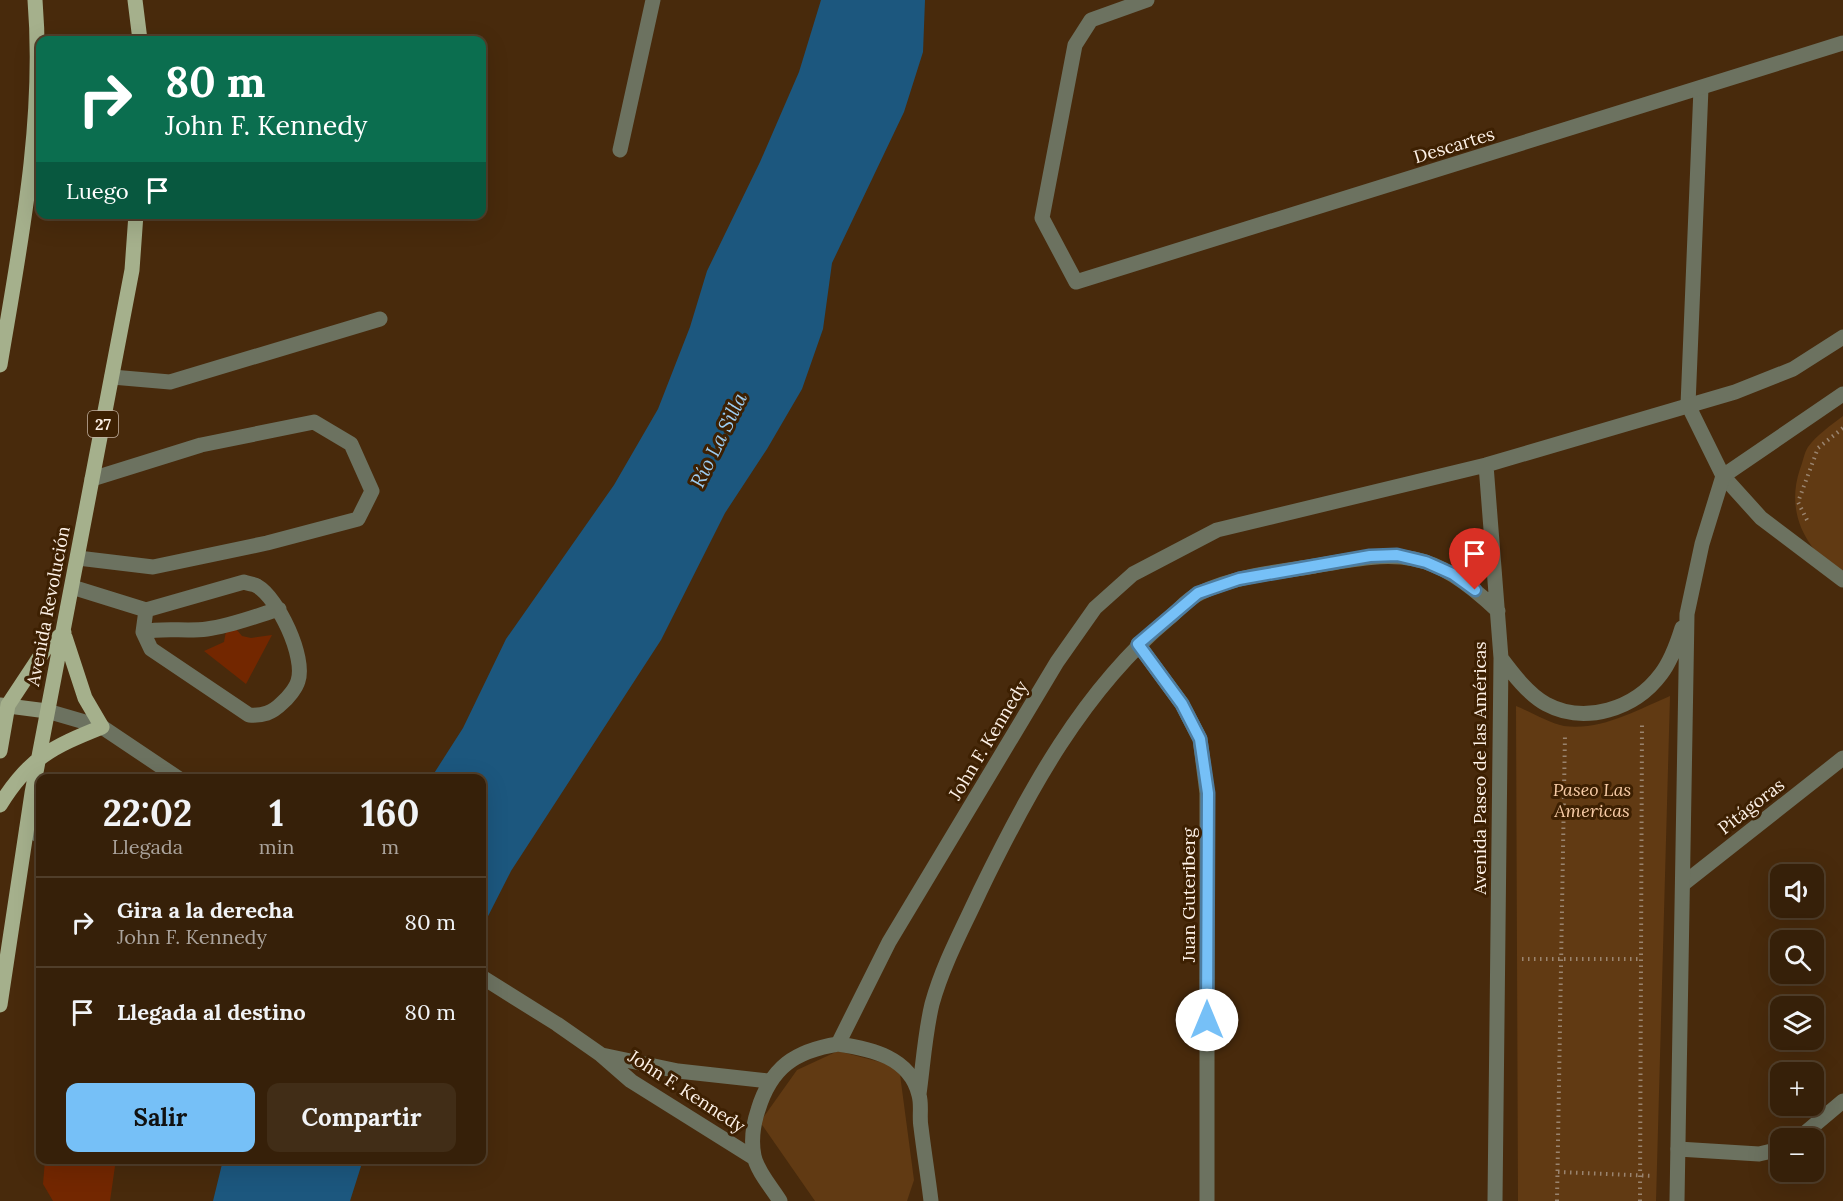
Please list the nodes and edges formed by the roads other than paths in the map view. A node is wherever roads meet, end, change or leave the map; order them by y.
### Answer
1 (35, 0) edge
2 (135, 0) edge
3 (653, 0) edge
4 (1147, 0) edge
5 (38, 36) edge
6 (140, 36) edge
7 (1843, 43) edge
8 (1701, 88) junction
9 (36, 90) edge
10 (620, 150) dead end
11 (36, 184) edge
12 (29, 192) junction
13 (136, 219) edge
14 (380, 319) dead end
15 (1843, 337) edge
16 (0, 365) edge
17 (112, 377) junction
18 (1843, 394) edge
19 (1688, 405) junction
20 (1486, 465) junction
21 (1723, 476) junction
22 (92, 479) junction
23 (78, 558) junction
24 (1843, 580) edge
25 (72, 587) junction
26 (279, 609) junction
27 (146, 610) junction
28 (1498, 611) junction
29 (1687, 614) junction
30 (64, 632) junction
31 (143, 632) junction
32 (1138, 644) junction
33 (1501, 658) junction
34 (4, 705) edge
35 (48, 711) junction
36 (102, 728) junction
37 (0, 751) edge
38 (39, 756) junction
39 (1843, 758) edge
40 (38, 774) edge
41 (170, 774) edge
42 (36, 802) edge
43 (0, 805) edge
44 (34, 832) edge
45 (1683, 884) junction
46 (486, 980) edge
47 (0, 1005) edge
48 (838, 1044) junction
49 (600, 1054) junction
50 (768, 1082) junction
51 (919, 1094) junction
52 (1843, 1101) edge
53 (1811, 1128) edge
54 (1678, 1149) junction
55 (1770, 1151) edge
56 (754, 1158) junction
57 (780, 1201) edge
58 (931, 1201) edge
59 (1207, 1201) edge
60 (1496, 1201) edge
61 (1677, 1201) edge

1 - 5 main road
2 - 6 main road
3 - 10 street
4 - 8 street, Descartes
7 - 8 street, Descartes
8 - 19 street
9 - 12 main road
11 - 12 main road
12 - 16 main road
13 - 17 main road, Avenida Revolución / 27
14 - 17 street
15 - 19 street
17 - 22 main road, Avenida Revolución / 27
18 - 21 street
19 - 20 street
19 - 21 street
20 - 28 street, Avenida Paseo de las Américas
20 - 48 street, John F. Kennedy
21 - 24 street
21 - 29 street
22 - 23 main road, Avenida Revolución / 27
22 - 23 street
23 - 25 main road, Avenida Revolución / 27
25 - 27 street
25 - 30 main road, Avenida Revolución / 27
26 - 27 street
26 - 31 street
26 - 31 street
27 - 31 street
28 - 32 street
28 - 33 street, Avenida Paseo de las Américas
29 - 33 street
29 - 45 street
30 - 34 main road
30 - 35 main road, Avenida Revolución / 27
30 - 36 main road
32 - 51 street
32 - 59 street, Juan Guteriberg
33 - 60 street, Avenida Paseo de las Américas
34 - 35 main road
34 - 37 main road
35 - 36 street
35 - 38 main road, Avenida Revolución / 27
36 - 38 main road
36 - 41 street
38 - 40 main road, Avenida Revolución / 27
38 - 43 main road
39 - 45 street, Pitágoras
42 - 44 main road, Avenida Revolución / 27
44 - 47 main road, Avenida Revolución / 27
45 - 54 street
46 - 49 street, John F. Kennedy
48 - 50 street
48 - 51 street
49 - 50 street, John F. Kennedy
49 - 56 street, John F. Kennedy
50 - 56 street
51 - 58 street
52 - 53 street
54 - 55 street
54 - 61 street
56 - 57 street

